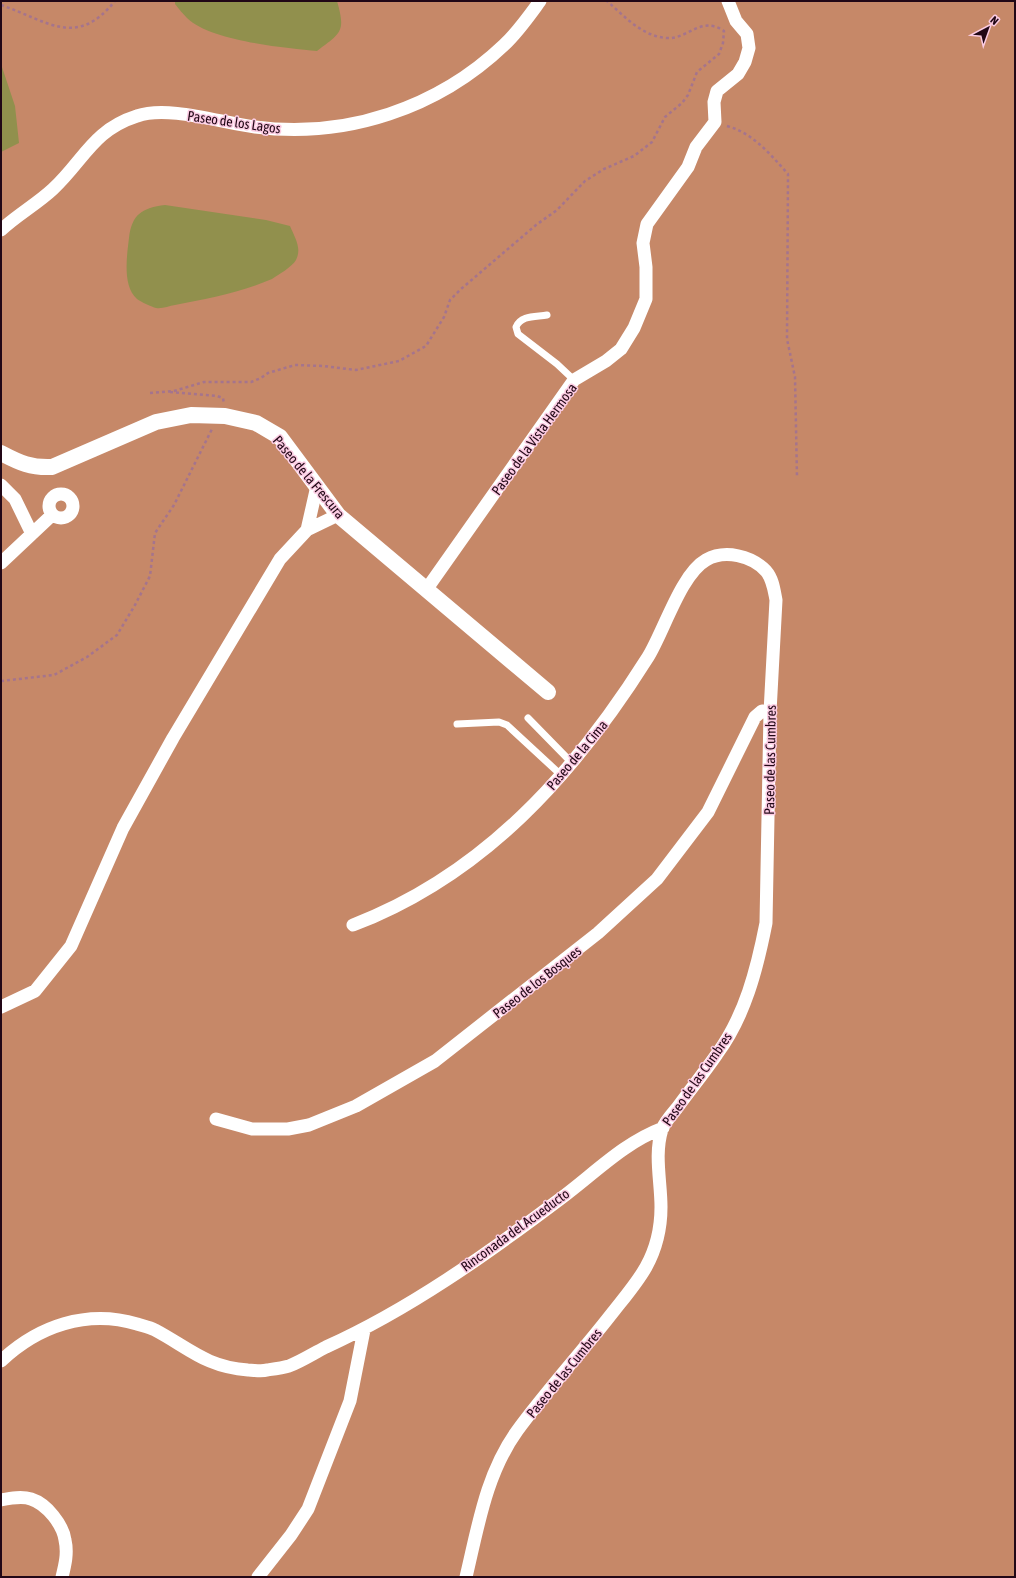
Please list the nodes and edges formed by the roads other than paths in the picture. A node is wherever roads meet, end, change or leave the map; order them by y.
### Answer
1 (540, 1) edge
2 (728, 1) edge
3 (1, 230) edge
4 (548, 315) dead end
5 (574, 380) junction
6 (1, 453) edge
7 (1, 485) edge
8 (317, 486) junction
9 (52, 514) dead end
10 (338, 515) junction
11 (307, 530) junction
12 (32, 534) junction
13 (1, 562) edge
14 (754, 562) joint
15 (426, 590) junction
16 (548, 692) dead end
17 (770, 712) junction
18 (528, 718) dead end
19 (457, 724) dead end
20 (571, 762) junction
21 (560, 775) junction
22 (353, 925) dead end
23 (1, 1007) edge
24 (216, 1119) dead end
25 (663, 1128) junction
26 (364, 1330) junction
27 (1, 1361) edge
28 (14, 1498) junction
29 (1, 1500) edge
30 (1, 1509) edge
31 (62, 1577) edge
32 (258, 1577) edge
33 (466, 1577) edge

1 - 3 street, Paseo de los Lagos
2 - 5 street, Paseo de la Vista Hermosa
4 - 5 lane
5 - 15 street, Paseo de la Vista Hermosa
6 - 8 street, Paseo de la Frescura
7 - 12 street
8 - 10 street, Paseo de la Frescura
8 - 11 street
9 - 12 street
10 - 11 street
10 - 15 street, Paseo de la Frescura
11 - 23 street
12 - 13 street
14 - 17 street, Paseo de las Cumbres
14 - 20 street, Paseo de la Cima
15 - 16 street, Paseo de la Frescura
17 - 24 street, Paseo de los Bosques
17 - 25 street, Paseo de las Cumbres
18 - 20 lane
19 - 21 lane
20 - 21 street, Paseo de la Cima
21 - 22 street, Paseo de la Cima
25 - 26 street, Rinconada del Acueducto
25 - 33 street, Paseo de las Cumbres
26 - 27 street, Rinconada del Acueducto
26 - 32 street
28 - 29 street
28 - 30 street
28 - 31 street

